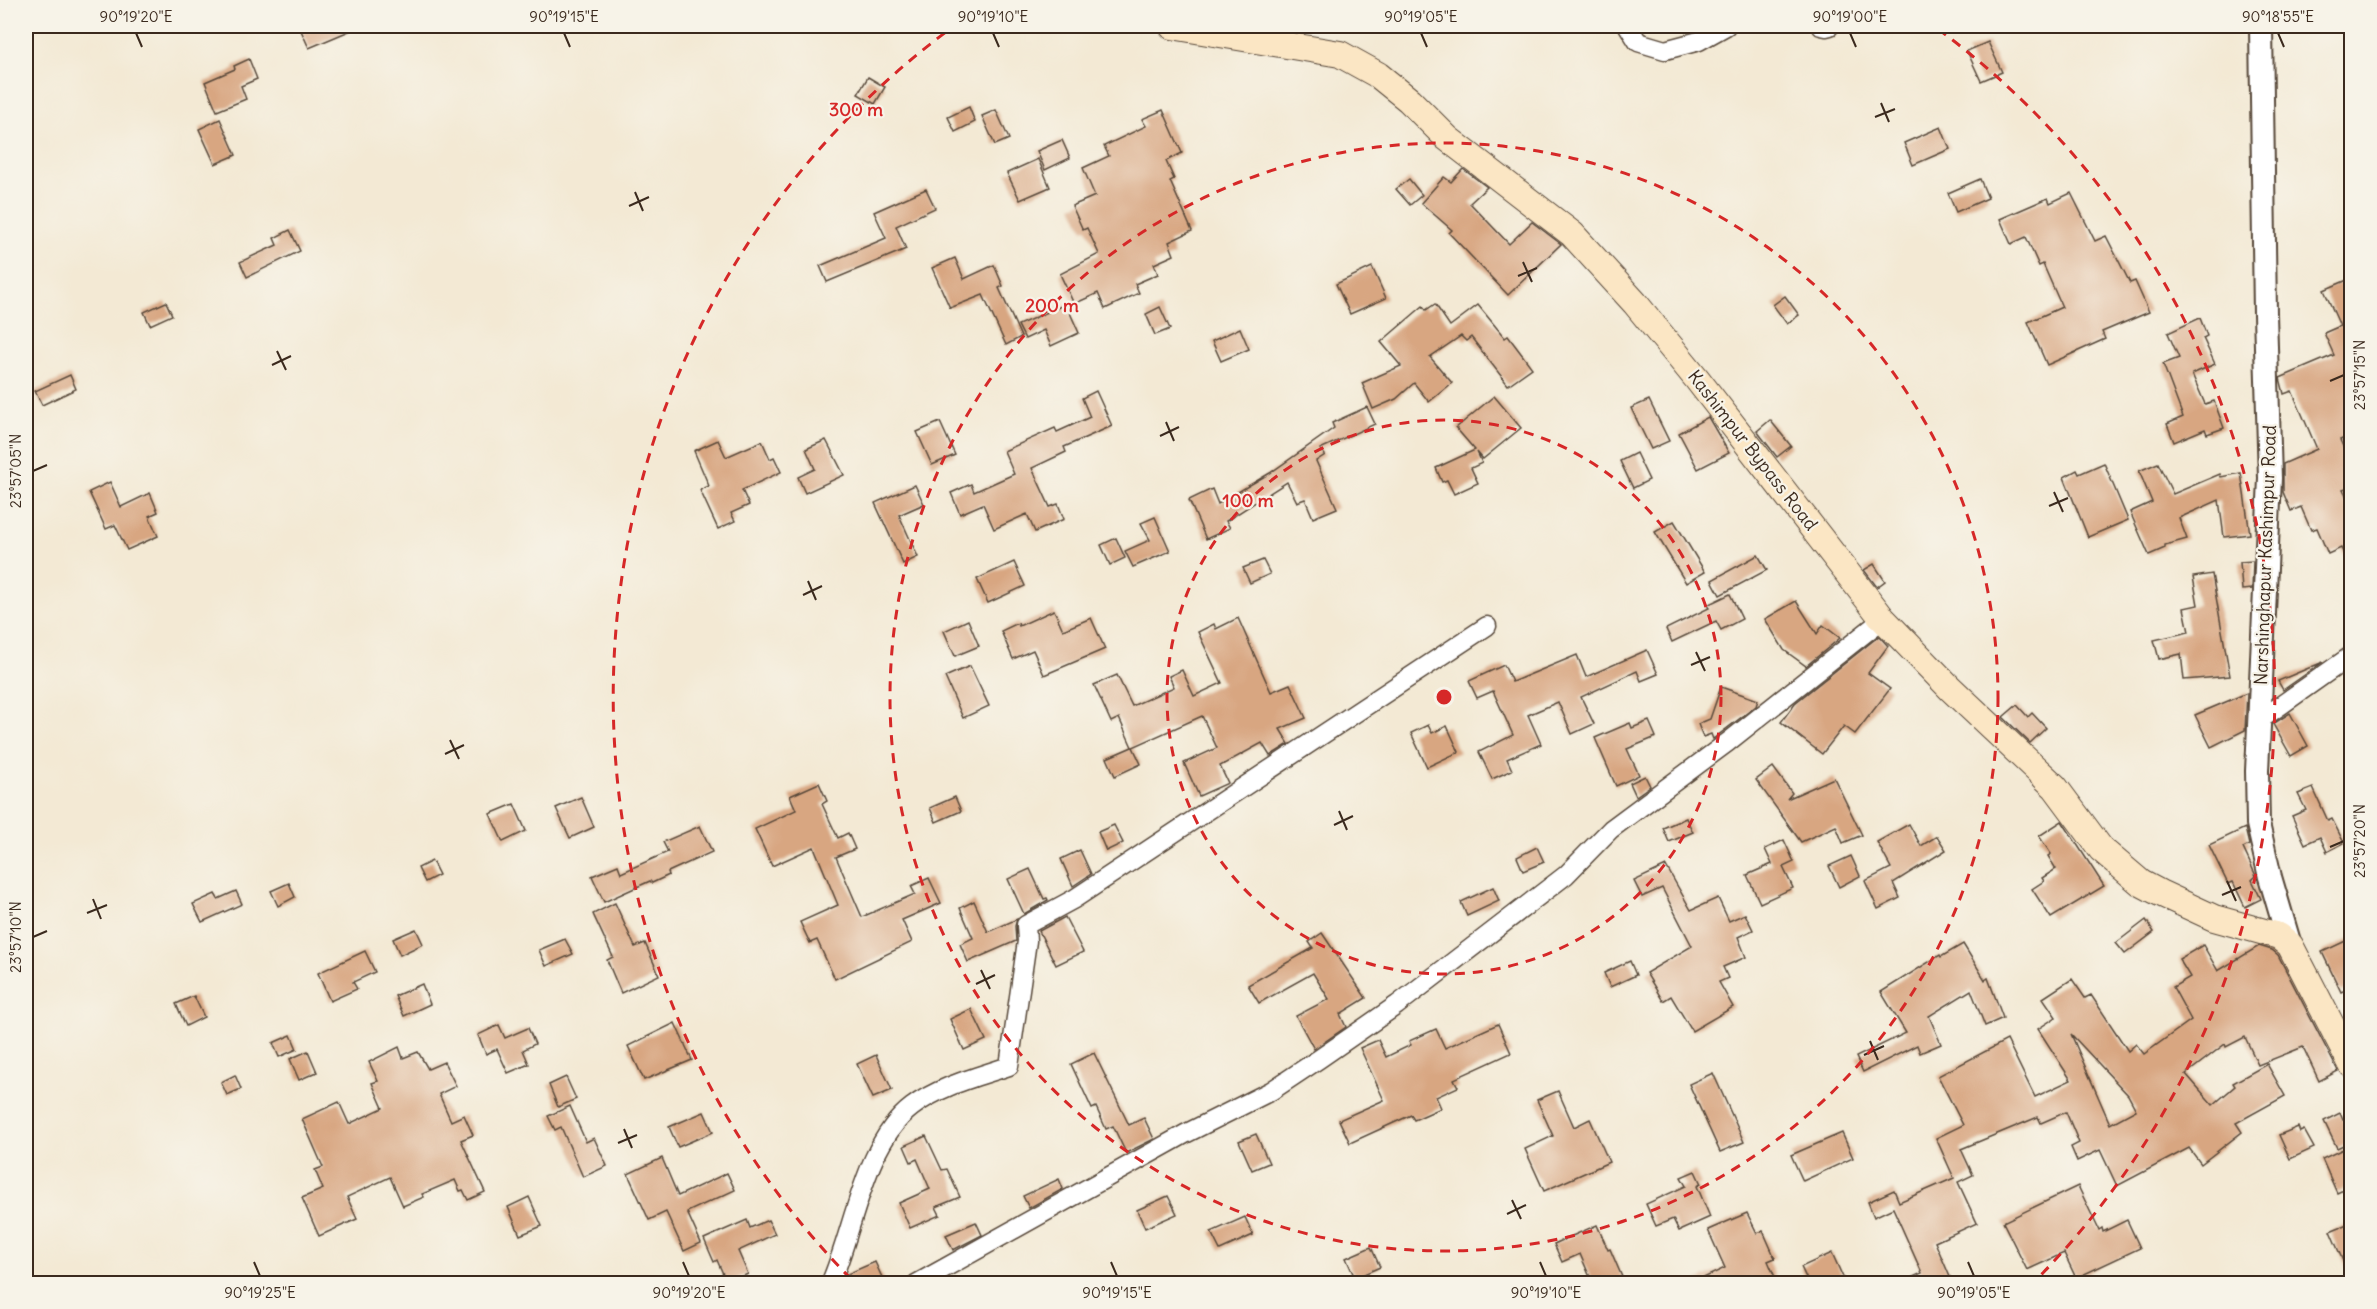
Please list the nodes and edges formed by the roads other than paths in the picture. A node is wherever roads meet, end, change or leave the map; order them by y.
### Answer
1 (1172, 26) edge
2 (1628, 26) edge
3 (1726, 26) edge
4 (1821, 26) edge
5 (1830, 26) edge
6 (2261, 26) edge
7 (1273, 34) edge
8 (1884, 619) junction
9 (1487, 626) dead end
10 (2352, 654) edge
11 (2260, 720) junction
12 (2290, 945) junction
13 (2352, 1065) edge
14 (831, 1284) edge
15 (916, 1284) edge

1 - 7 main road, Kashimpur Bypass Road
2 - 3 street
4 - 5 street
6 - 11 street, Narshinghapur Kashimpur Road
7 - 8 main road, Kashimpur Bypass Road
8 - 12 main road, Kashimpur Bypass Road
8 - 15 street
9 - 14 street
10 - 11 street
11 - 12 street, Narshinghapur Kashimpur Road
12 - 13 main road, Narshinghapur Kashimpur Road

